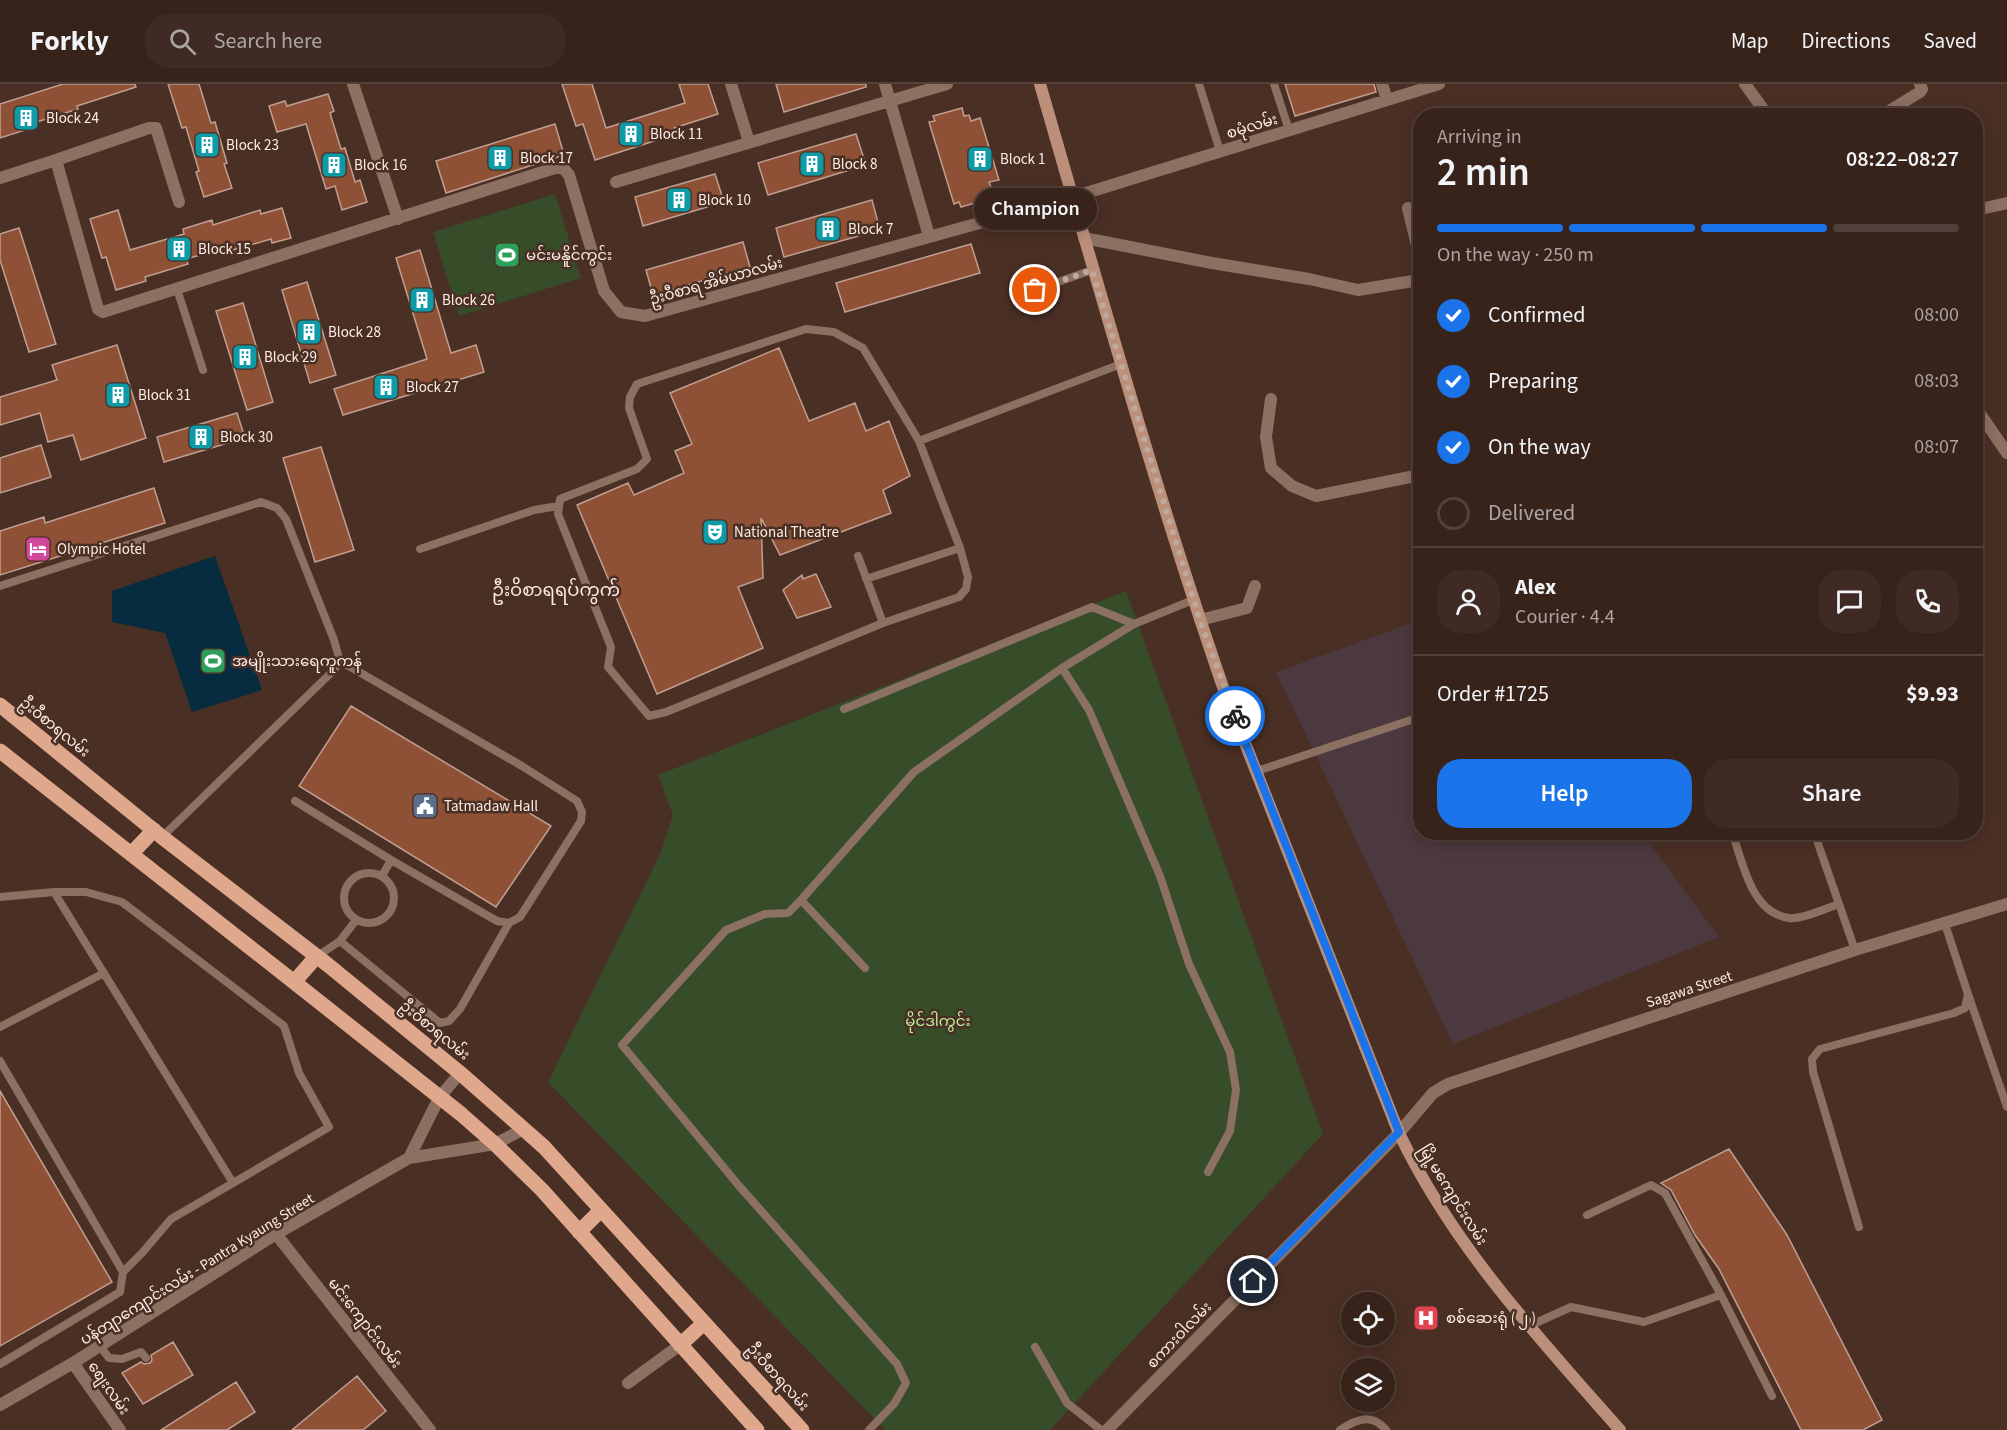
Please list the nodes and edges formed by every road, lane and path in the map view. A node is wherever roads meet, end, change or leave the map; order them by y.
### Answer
1 (353, 84) edge
2 (731, 84) edge
3 (885, 84) edge
4 (947, 84) edge
5 (1040, 84) edge
6 (1199, 84) edge
7 (1274, 84) edge
8 (1382, 84) edge
9 (1439, 84) edge
10 (1745, 84) edge
11 (1920, 84) edge
12 (1387, 100) junction
13 (890, 101) junction
14 (1762, 108) edge
15 (1894, 108) edge
16 (1289, 130) junction
17 (749, 142) junction
18 (1220, 151) junction
19 (56, 160) junction
20 (0, 178) edge
21 (616, 182) dead end
22 (1073, 196) junction
23 (179, 202) dead end
24 (2007, 203) edge
25 (1408, 208) dead end
26 (1983, 208) edge
27 (1413, 217) edge
28 (398, 219) junction
29 (929, 236) junction
30 (1084, 238) junction
31 (1092, 270) junction
32 (1413, 281) edge
33 (177, 289) junction
34 (1017, 297) dead end
35 (1121, 364) junction
36 (202, 370) dead end
37 (1271, 399) dead end
38 (1983, 418) edge
39 (919, 441) junction
40 (2007, 453) edge
41 (1413, 476) edge
42 (558, 506) junction
43 (960, 548) junction
44 (420, 549) dead end
45 (858, 556) dead end
46 (867, 579) junction
47 (0, 586) edge
48 (1255, 586) dead end
49 (1194, 600) junction
50 (1200, 620) junction
51 (883, 622) junction
52 (1134, 624) junction
53 (340, 661) junction
54 (1062, 668) junction
55 (0, 705) edge
56 (844, 709) dead end
57 (1413, 719) edge
58 (0, 751) edge
59 (1257, 771) junction
60 (295, 801) dead end
61 (158, 833) junction
62 (1735, 840) edge
63 (1817, 840) edge
64 (131, 854) junction
65 (391, 860) junction
66 (382, 876) junction
67 (54, 892) junction
68 (0, 897) edge
69 (801, 900) junction
70 (1839, 904) junction
71 (2007, 904) edge
72 (356, 920) junction
73 (1944, 921) junction
74 (509, 922) junction
75 (340, 941) junction
76 (1855, 950) junction
77 (316, 957) junction
78 (865, 968) dead end
79 (104, 973) junction
80 (294, 981) junction
81 (1968, 994) junction
82 (0, 1027) edge
83 (0, 1061) edge
84 (460, 1073) junction
85 (439, 1098) junction
86 (2007, 1107) edge
87 (524, 1129) junction
88 (1399, 1132) junction
89 (495, 1144) junction
90 (409, 1158) junction
91 (1208, 1172) dead end
92 (233, 1183) junction
93 (601, 1210) junction
94 (1587, 1215) dead end
95 (1859, 1227) dead end
96 (579, 1232) junction
97 (276, 1234) junction
98 (123, 1272) junction
99 (1721, 1295) junction
100 (704, 1323) junction
101 (1529, 1326) junction
102 (680, 1345) junction
103 (100, 1346) junction
104 (1035, 1347) dead end
105 (146, 1358) dead end
106 (0, 1364) edge
107 (73, 1364) junction
108 (628, 1383) dead end
109 (1772, 1396) dead end
110 (0, 1405) edge
111 (120, 1430) edge
112 (430, 1430) edge
113 (757, 1430) edge
114 (802, 1430) edge
115 (869, 1430) edge
116 (1101, 1430) edge
117 (1107, 1430) edge
118 (1340, 1430) edge
119 (1386, 1430) edge
120 (1620, 1430) edge

1 - 28 street
2 - 17 street
3 - 13 street
4 - 13 street
5 - 22 main road, မြို့မကျောင်းလမ်း
6 - 18 lane
7 - 16 lane
8 - 12 street
9 - 12 street, စမုံလမ်း
10 - 14 street
11 - 15 street
12 - 16 street, စမုံလမ်း
13 - 17 street
13 - 29 street
16 - 18 street, စမုံလမ်း
17 - 21 street
18 - 22 street, စမုံလမ်း
19 - 20 street
19 - 23 street
19 - 33 street, ဦးဝီစာရ အိမ်ယာလမ်း
22 - 29 street, ဦးဝီစာရ အိမ်ယာလမ်း
22 - 30 main road, မြို့မကျောင်းလမ်း
24 - 26 street
25 - 27 street
28 - 29 street, ဦးဝီစာရ အိမ်ယာလမ်း
28 - 33 street, ဦးဝီစာရ အိမ်ယာလမ်း
30 - 31 main road, မြို့မကျောင်းလမ်း
30 - 32 street
31 - 34 lane
31 - 35 main road, မြို့မကျောင်းလမ်း
33 - 36 lane
35 - 39 lane
35 - 49 main road, မြို့မကျောင်းလမ်း
37 - 41 street
38 - 40 street
39 - 42 lane
39 - 43 lane
42 - 44 lane
42 - 51 lane
43 - 46 lane
43 - 51 lane
45 - 46 lane
46 - 51 lane
47 - 53 lane
48 - 50 street
49 - 50 main road, မြို့မကျောင်းလမ်း
49 - 52 lane
50 - 59 main road, မြို့မကျောင်းလမ်း
52 - 54 lane
52 - 56 lane
53 - 61 lane
53 - 74 lane
54 - 69 lane
54 - 91 lane
55 - 61 main road, ဦးဝီစာရလမ်း
57 - 59 lane
58 - 64 main road
59 - 88 main road, မြို့မကျောင်းလမ်း
60 - 65 lane
61 - 64 main road
61 - 77 main road, ဦးဝီစာရလမ်း
62 - 70 lane
63 - 70 lane
64 - 80 main road
65 - 66 lane
65 - 74 lane
66 - 72 lane
66 - 72 lane
67 - 68 lane
67 - 79 lane
67 - 92 lane
69 - 78 lane
69 - 115 lane
70 - 76 lane
71 - 73 street, Sagawa Street
72 - 75 lane
73 - 76 street, Sagawa Street
73 - 81 lane
74 - 75 lane
75 - 77 lane
76 - 88 street, Sagawa Street
77 - 80 main road
77 - 84 main road, ဦးဝီစာရလမ်း
79 - 82 lane
79 - 92 lane
80 - 85 main road
81 - 86 lane
81 - 95 lane
83 - 98 lane
84 - 85 street
84 - 87 main road, ဦးဝီစာရလမ်း
85 - 89 main road
85 - 90 street
87 - 89 street
87 - 93 main road, ဦးဝီစာရလမ်း
88 - 101 main road, မြို့မကျောင်းလမ်း
88 - 117 street, စကားဝါလမ်း
89 - 90 street
89 - 96 main road
90 - 97 street, ပန်တျာကျောင်းလမ်း - Pantra Kyaung Street
92 - 98 lane
93 - 96 main road
93 - 100 main road, ဦးဝီစာရလမ်း
94 - 99 lane
96 - 102 main road
97 - 103 street, ပန်တျာကျောင်းလမ်း - Pantra Kyaung Street
97 - 112 street, မင်းကျောင်းလမ်း
98 - 106 lane
99 - 101 lane
99 - 109 lane
100 - 102 main road
100 - 114 main road, ဦးဝီစာရလမ်း
101 - 120 main road, မြို့မကျောင်းလမ်း
102 - 108 street
102 - 113 main road
103 - 105 lane
103 - 107 street, ပန်တျာကျောင်းလမ်း - Pantra Kyaung Street
104 - 116 lane
107 - 110 street, ပန်တျာကျောင်းလမ်း - Pantra Kyaung Street
107 - 111 street, စျေးလမ်း
118 - 119 lane

